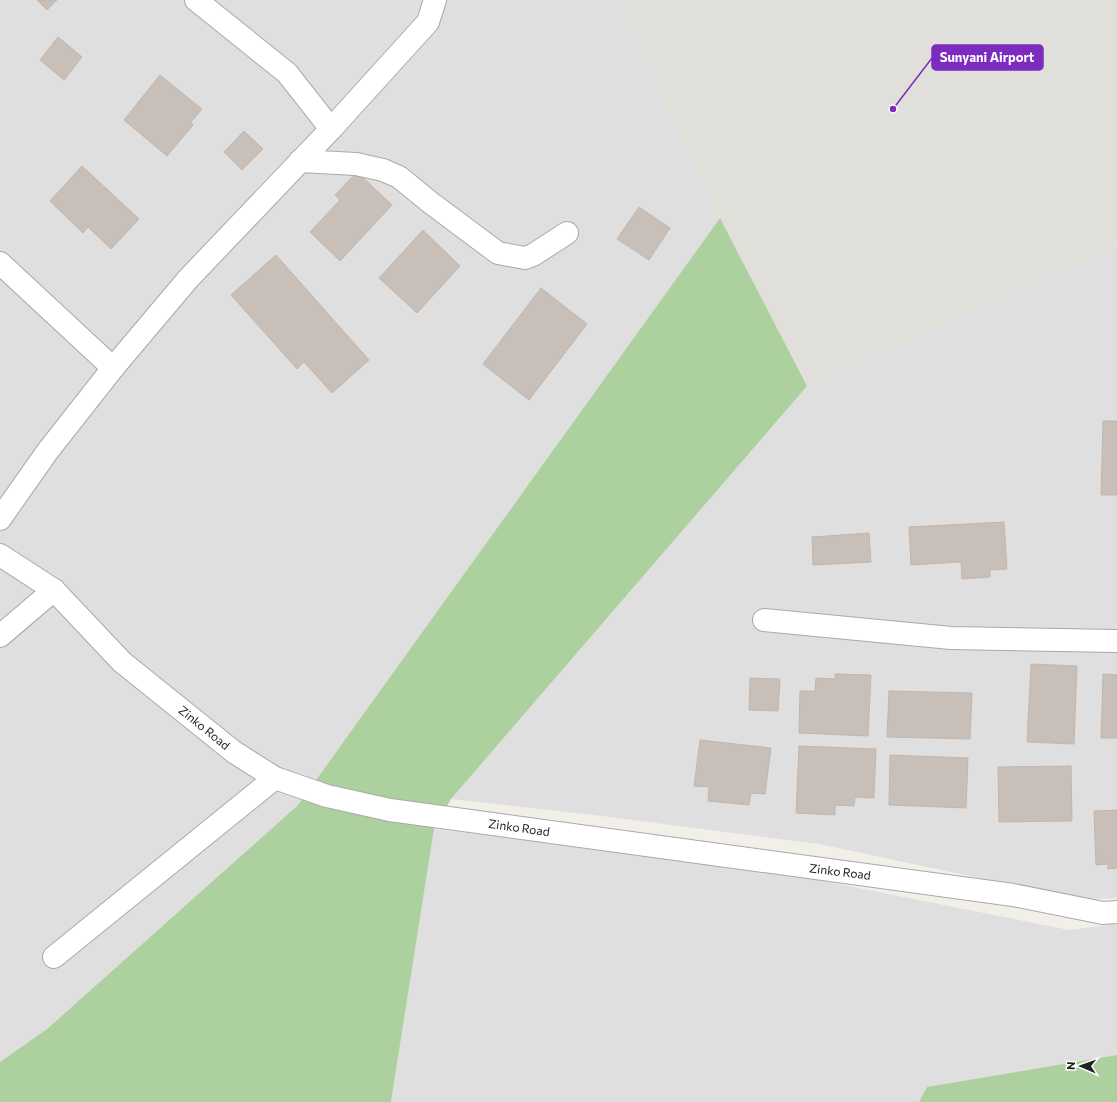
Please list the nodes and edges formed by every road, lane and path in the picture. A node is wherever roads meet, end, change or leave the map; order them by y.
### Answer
1 (196, 0) edge
2 (435, 0) edge
3 (331, 129) junction
4 (300, 161) junction
5 (567, 233) dead end
6 (0, 263) edge
7 (113, 368) junction
8 (0, 519) edge
9 (0, 555) edge
10 (54, 590) junction
11 (764, 620) dead end
12 (0, 636) edge
13 (1117, 641) edge
14 (275, 778) junction
15 (1117, 912) edge
16 (54, 957) dead end

1 - 3 street
2 - 3 street
3 - 4 street
4 - 5 street
4 - 7 street
6 - 7 street
7 - 8 street
9 - 10 street, Zinko Road
10 - 12 street
10 - 14 street, Zinko Road
11 - 13 street
14 - 15 street, Zinko Road
14 - 16 street

